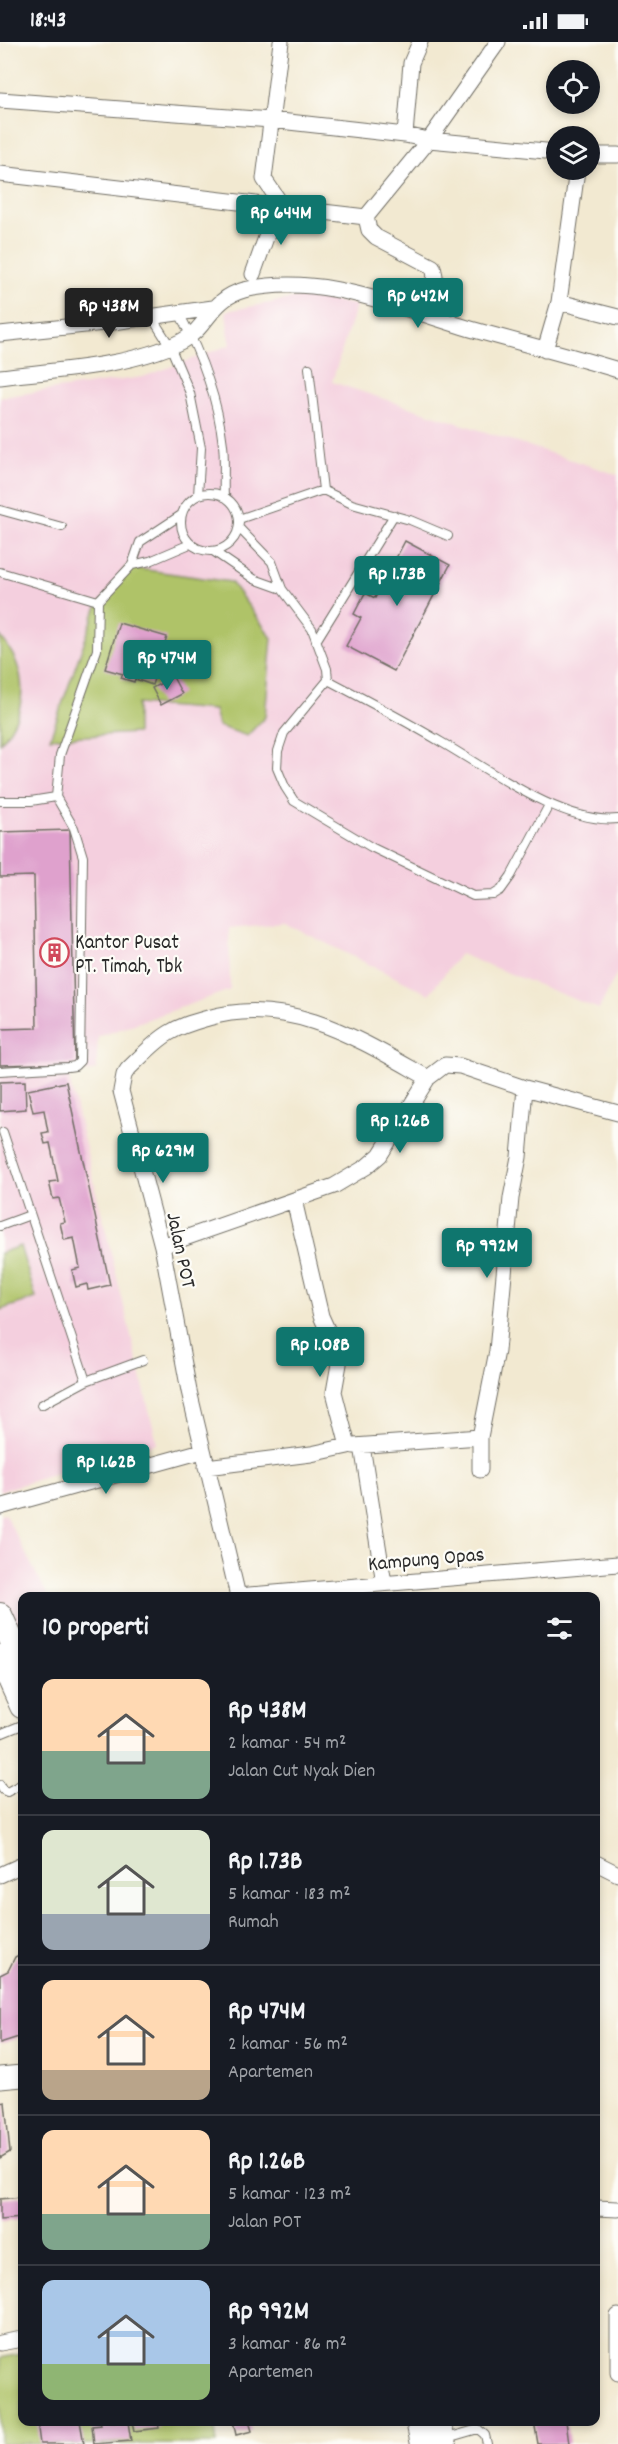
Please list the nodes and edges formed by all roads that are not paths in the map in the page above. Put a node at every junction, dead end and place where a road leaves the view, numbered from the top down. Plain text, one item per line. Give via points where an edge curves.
1 (281, 42) edge
2 (420, 42) edge
3 (498, 42) edge
4 (0, 100) edge
5 (270, 126) junction
6 (405, 135) junction
7 (426, 145) junction
8 (546, 151) edge
9 (600, 154) edge
10 (618, 155) edge
11 (0, 174) edge
12 (576, 180) edge
13 (278, 207) junction
14 (366, 217) junction
15 (253, 274) dead end
16 (559, 302) junction
17 (213, 308) junction
18 (179, 313) junction
19 (424, 313) junction
20 (151, 316) junction
21 (618, 317) edge
22 (0, 334) edge
23 (191, 336) junction
24 (170, 346) junction
25 (545, 350) junction
26 (309, 368) dead end
27 (618, 370) edge
28 (0, 377) edge
29 (324, 490) junction
30 (198, 495) junction
31 (224, 497) junction
32 (0, 510) edge
33 (181, 515) junction
34 (394, 515) junction
35 (239, 519) junction
36 (62, 527) dead end
37 (239, 528) junction
38 (448, 536) dead end
39 (190, 544) junction
40 (213, 551) junction
41 (132, 565) junction
42 (0, 572) edge
43 (282, 589) junction
44 (98, 601) junction
45 (316, 641) junction
46 (328, 680) junction
47 (56, 797) junction
48 (0, 801) edge
49 (549, 805) junction
50 (618, 819) edge
51 (0, 1071) edge
52 (428, 1078) junction
53 (525, 1088) junction
54 (618, 1113) edge
55 (3, 1132) dead end
56 (294, 1200) junction
57 (30, 1215) junction
58 (0, 1226) edge
59 (162, 1246) junction
60 (143, 1360) dead end
61 (86, 1381) junction
62 (41, 1405) dead end
63 (480, 1437) junction
64 (355, 1446) junction
65 (202, 1451) junction
66 (206, 1467) junction
67 (480, 1470) dead end
68 (0, 1507) edge
69 (618, 1564) edge
70 (384, 1583) junction
71 (237, 1592) edge
72 (283, 1592) edge
73 (0, 1615) edge
74 (18, 1654) edge
75 (0, 1657) edge
76 (18, 1697) edge
77 (18, 1727) edge
78 (0, 1734) edge
79 (0, 1785) edge
80 (18, 1786) edge
81 (600, 1865) edge
82 (18, 1867) edge
83 (618, 1874) edge
84 (0, 1875) edge
85 (18, 2076) edge
86 (0, 2078) edge
87 (600, 2208) edge
88 (618, 2209) edge
89 (618, 2316) edge
90 (18, 2340) edge
91 (0, 2343) edge
92 (618, 2373) edge
93 (432, 2435) edge
94 (488, 2444) edge

1 - 5 street
2 - 6 street via 411,63
3 - 7 street
4 - 5 street
5 - 6 street
5 - 13 street via 264,178 279,199
6 - 7 street
7 - 8 street
7 - 14 street
9 - 10 street
11 - 13 street
12 - 16 street
13 - 14 street
13 - 15 street
14 - 19 street via 369,230 376,237 433,267 435,276
16 - 21 street
16 - 25 street
17 - 18 street
17 - 19 street via 243,291 312,286 361,294
17 - 23 street
18 - 20 street
18 - 23 lane
19 - 25 street
20 - 22 street
20 - 24 lane
23 - 24 street
23 - 31 lane via 211,387 223,446
24 - 28 street via 136,357
24 - 30 lane via 190,393 199,437
25 - 27 street
26 - 29 lane
29 - 34 lane via 352,504
29 - 35 lane
30 - 31 lane
30 - 33 lane
31 - 35 lane via 232,502
32 - 36 lane
33 - 39 lane via 180,525
33 - 41 lane via 140,542
34 - 38 lane
34 - 45 lane
35 - 37 lane
37 - 40 lane via 230,544
37 - 43 lane via 272,562
39 - 40 lane
39 - 41 lane
40 - 43 lane via 254,579
41 - 44 lane
42 - 44 lane
43 - 45 lane via 312,629
44 - 47 lane via 97,650 60,755
45 - 46 lane
46 - 49 lane
46 - 49 lane via 284,734 277,768 294,801 371,847 473,896 493,895 511,876
47 - 48 lane
47 - 51 lane via 74,828 82,857 80,1061 68,1067
49 - 50 lane via 593,820
52 - 53 street via 450,1065
52 - 56 street via 380,1155 334,1186
52 - 59 street, Jalan POT via 350,1034 282,1013 263,1010 221,1014 167,1034 128,1069 121,1091
53 - 54 street
53 - 63 street via 497,1351
55 - 57 lane
56 - 59 street
56 - 64 street via 321,1316 336,1349 339,1364 334,1392
57 - 58 lane
57 - 61 lane
59 - 65 street, Jalan POT
60 - 61 lane
61 - 62 lane
63 - 64 street
63 - 67 street
64 - 66 street
64 - 70 street
65 - 66 street, Jalan POT
65 - 68 street
66 - 71 street, Jalan POT
69 - 70 street, Kampung Opas
70 - 72 street, Kampung Opas
73 - 74 highway
75 - 76 highway
77 - 78 lane
79 - 80 lane via 7,1792
81 - 83 street
82 - 84 street
85 - 86 main road
87 - 88 street
89 - 92 street
90 - 91 street
93 - 94 lane via 478,2429

